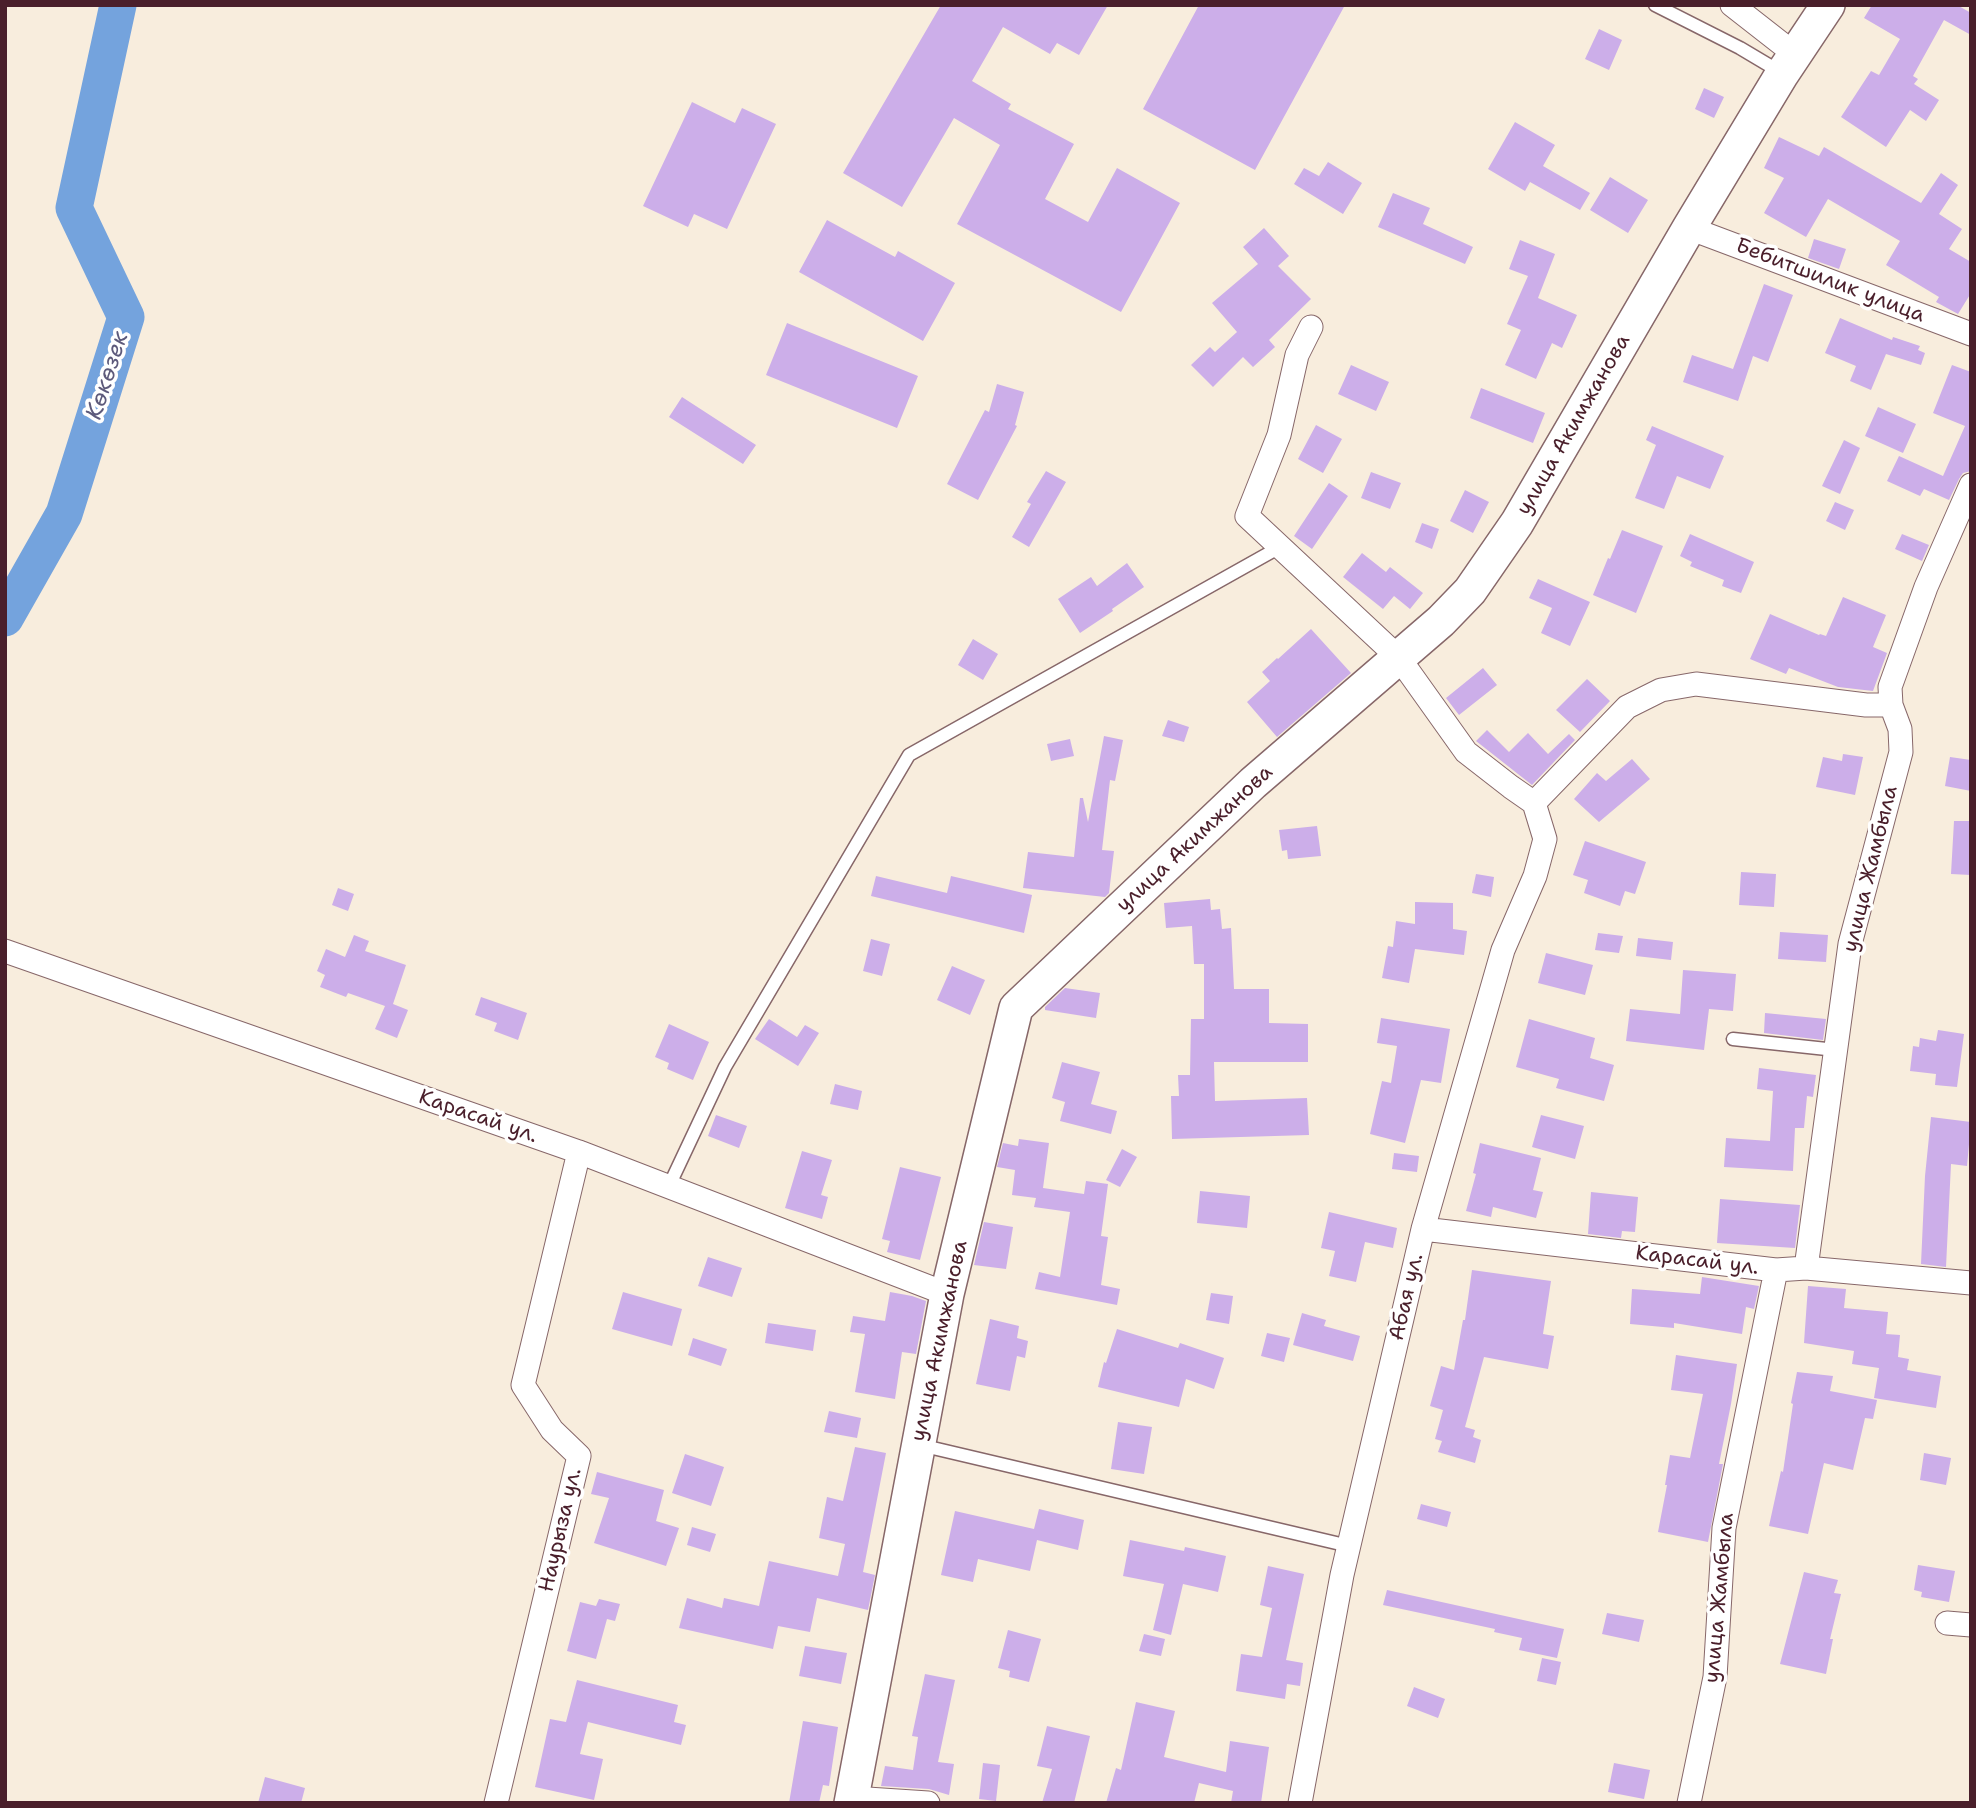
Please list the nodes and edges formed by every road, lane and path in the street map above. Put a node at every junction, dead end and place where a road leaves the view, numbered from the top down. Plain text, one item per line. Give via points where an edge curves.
1 (1655, 5) edge
2 (1732, 5) edge
3 (1828, 5) edge
4 (1789, 65) junction
5 (1689, 228) junction
6 (1311, 327) dead end
7 (1971, 334) edge
8 (1971, 485) edge
9 (1280, 547) junction
10 (1399, 658) junction
11 (1891, 705) junction
12 (1534, 803) junction
13 (5, 951) edge
14 (1733, 1039) dead end
15 (1836, 1050) junction
16 (579, 1152) junction
17 (669, 1186) junction
18 (1423, 1229) junction
19 (1806, 1268) junction
20 (1776, 1270) junction
21 (1971, 1283) edge
22 (947, 1294) junction
23 (918, 1444) junction
24 (1349, 1546) junction
25 (1947, 1623) dead end
26 (1971, 1625) edge
27 (851, 1800) edge
28 (496, 1803) edge
29 (928, 1803) edge
30 (1300, 1803) edge
31 (1689, 1803) edge

1 - 4 lane via 1741,48
2 - 4 street
3 - 4 street, улица Акимжанова
4 - 5 street, улица Акимжанова
5 - 7 street, Бебитшилик улица
5 - 10 street, улица Акимжанова via 1517,523 1470,591
6 - 9 street via 1297,355 1279,435 1247,516
8 - 11 street, улица Жамбыла via 1926,587 1890,687
9 - 10 street
9 - 17 lane via 909,755 725,1067
10 - 12 street via 1466,752
10 - 22 street, улица Акимжанова via 1253,783 1016,1008
11 - 12 street via 1696,684 1661,690 1627,707
11 - 15 street, улица Жамбыла via 1900,729 1901,752 1850,944
12 - 18 street, Абая ул. via 1545,839 1542,851 1503,950
13 - 16 street, Карасай ул.
14 - 15 lane
15 - 19 street, улица Жамбыла
16 - 17 street, Карасай ул.
16 - 28 street, Наурыза ул. via 523,1385 552,1430 579,1456
17 - 22 street, Карасай ул.
18 - 20 street, Карасай ул.
18 - 24 street, Абая ул.
19 - 20 street, Карасай ул.
19 - 21 street, Карасай ул.
20 - 31 street, улица Жамбыла via 1724,1528 1715,1677
22 - 23 street, улица Акимжанова
23 - 24 lane
23 - 27 street, улица Акимжанова
24 - 30 street, Абая ул.
25 - 26 street
27 - 29 street

